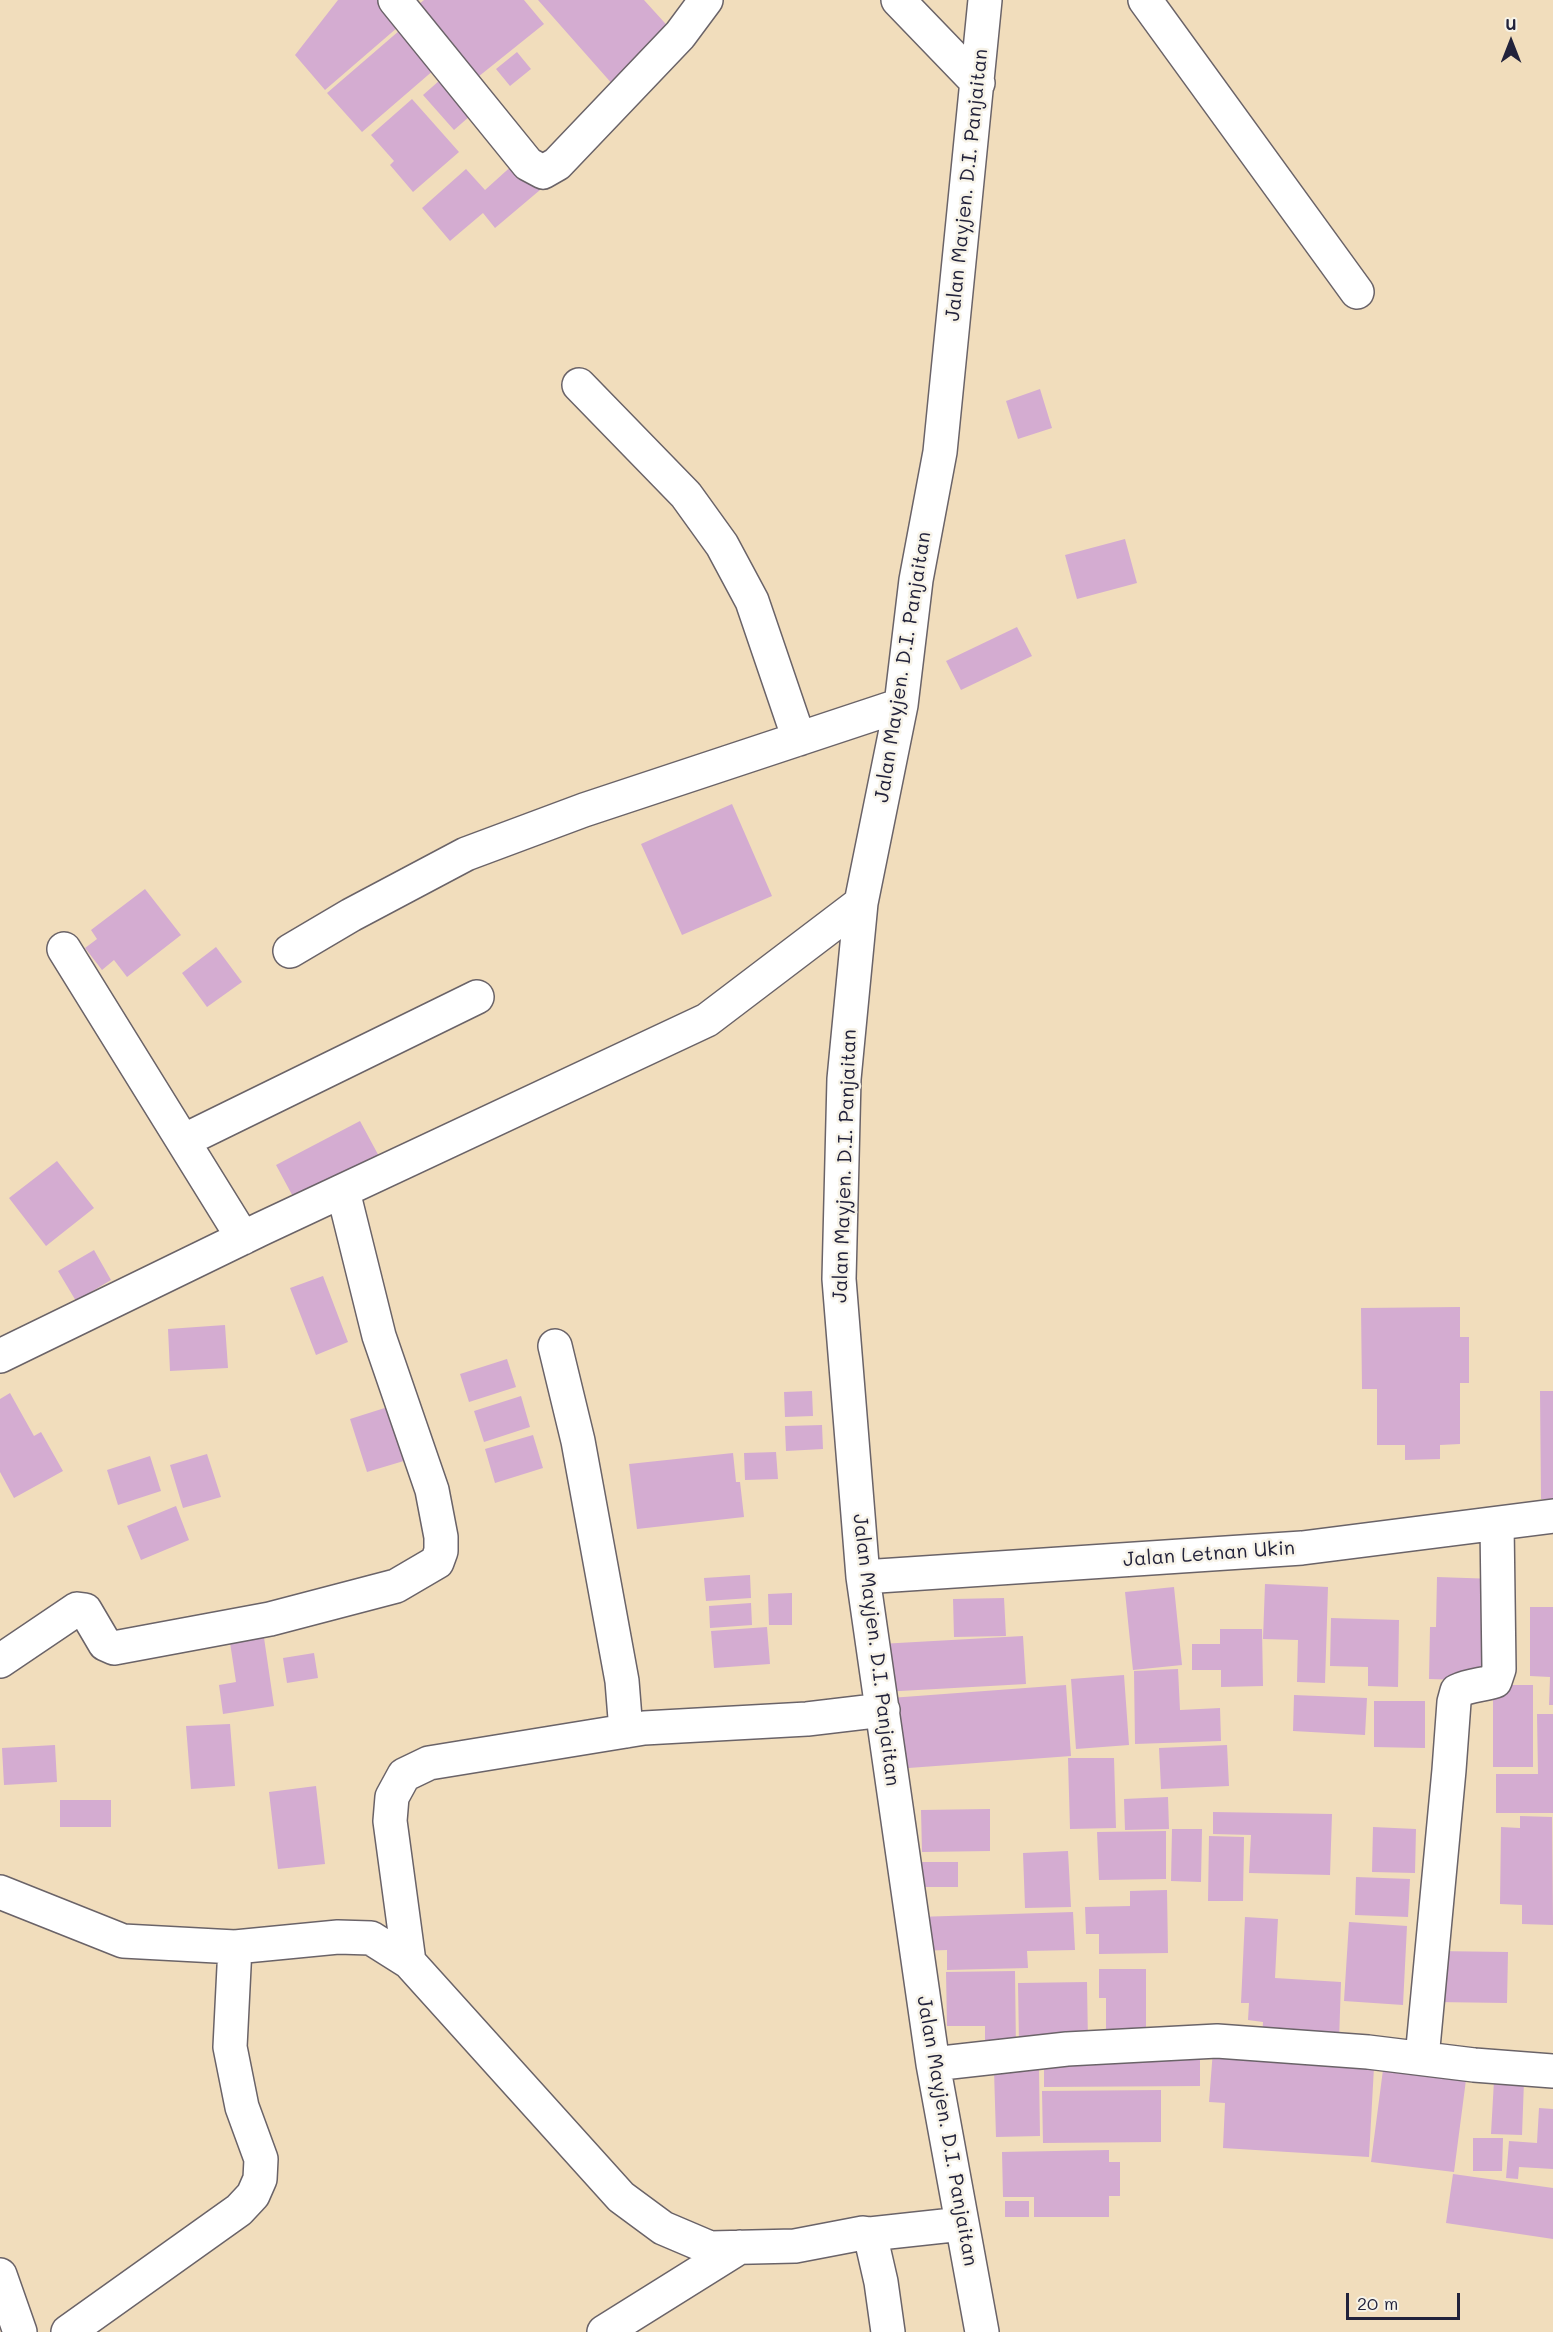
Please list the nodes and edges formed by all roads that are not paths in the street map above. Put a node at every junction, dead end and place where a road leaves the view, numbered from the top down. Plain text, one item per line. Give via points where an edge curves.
1 (395, 0) edge
2 (706, 0) edge
3 (898, 0) edge
4 (985, 0) edge
5 (1145, 0) edge
6 (978, 83) junction
7 (1357, 292) dead end
8 (579, 385) dead end
9 (901, 705) junction
10 (799, 739) junction
11 (861, 903) junction
12 (64, 949) dead end
13 (290, 951) dead end
14 (477, 998) dead end
15 (183, 1141) junction
16 (343, 1191) junction
17 (243, 1238) junction
18 (4, 1346) edge
19 (555, 1346) dead end
20 (1553, 1516) edge
21 (1497, 1524) junction
22 (863, 1577) junction
23 (0, 1661) edge
24 (870, 1711) junction
25 (626, 1731) junction
26 (2, 1896) edge
27 (235, 1947) junction
28 (409, 1962) junction
29 (1422, 2058) junction
30 (933, 2064) junction
31 (1553, 2071) edge
32 (962, 2224) junction
33 (870, 2234) junction
34 (740, 2247) junction
35 (0, 2275) edge
36 (20, 2332) edge
37 (68, 2332) edge
38 (604, 2332) edge
39 (888, 2332) edge
40 (982, 2332) edge

1 - 2 street via 528,164 543,172 557,164 680,35
3 - 6 street
4 - 6 street, Jalan Mayjen. D.I. Panjaitan
5 - 7 street
6 - 9 street, Jalan Mayjen. D.I. Panjaitan via 940,452 916,580
8 - 10 street via 686,495 722,545 752,601
9 - 10 street
9 - 11 street, Jalan Mayjen. D.I. Panjaitan
10 - 13 street via 584,810 466,854
11 - 16 street via 707,1020
11 - 22 street, Jalan Mayjen. D.I. Panjaitan via 844,1079 838,1279
12 - 15 street
14 - 15 street
15 - 17 street
16 - 17 street
16 - 23 street via 379,1336 432,1490 441,1537 436,1562 396,1586 270,1619 114,1648 105,1644 84,1610 77,1609
17 - 18 street
19 - 25 street via 578,1441 622,1681
20 - 21 street, Jalan Letnan Ukin
21 - 22 street, Jalan Letnan Ukin via 1302,1548
21 - 29 street via 1499,1669 1495,1681 1457,1691 1454,1702
22 - 24 street, Jalan Mayjen. D.I. Panjaitan
24 - 25 street
24 - 30 street, Jalan Mayjen. D.I. Panjaitan
25 - 28 street via 429,1763 404,1775 392,1797 390,1821
26 - 27 street via 123,1941
27 - 28 street via 338,1937 371,1938
27 - 37 street via 230,2047 242,2107 261,2159 260,2179 253,2195 239,2210
28 - 34 street via 621,2197 663,2228 710,2248
29 - 30 street via 1217,2041 1067,2049
29 - 31 street
30 - 32 street, Jalan Mayjen. D.I. Panjaitan
32 - 33 street
32 - 40 street, Jalan Mayjen. D.I. Panjaitan
33 - 34 street via 795,2246
33 - 39 street
34 - 38 street
35 - 36 street

